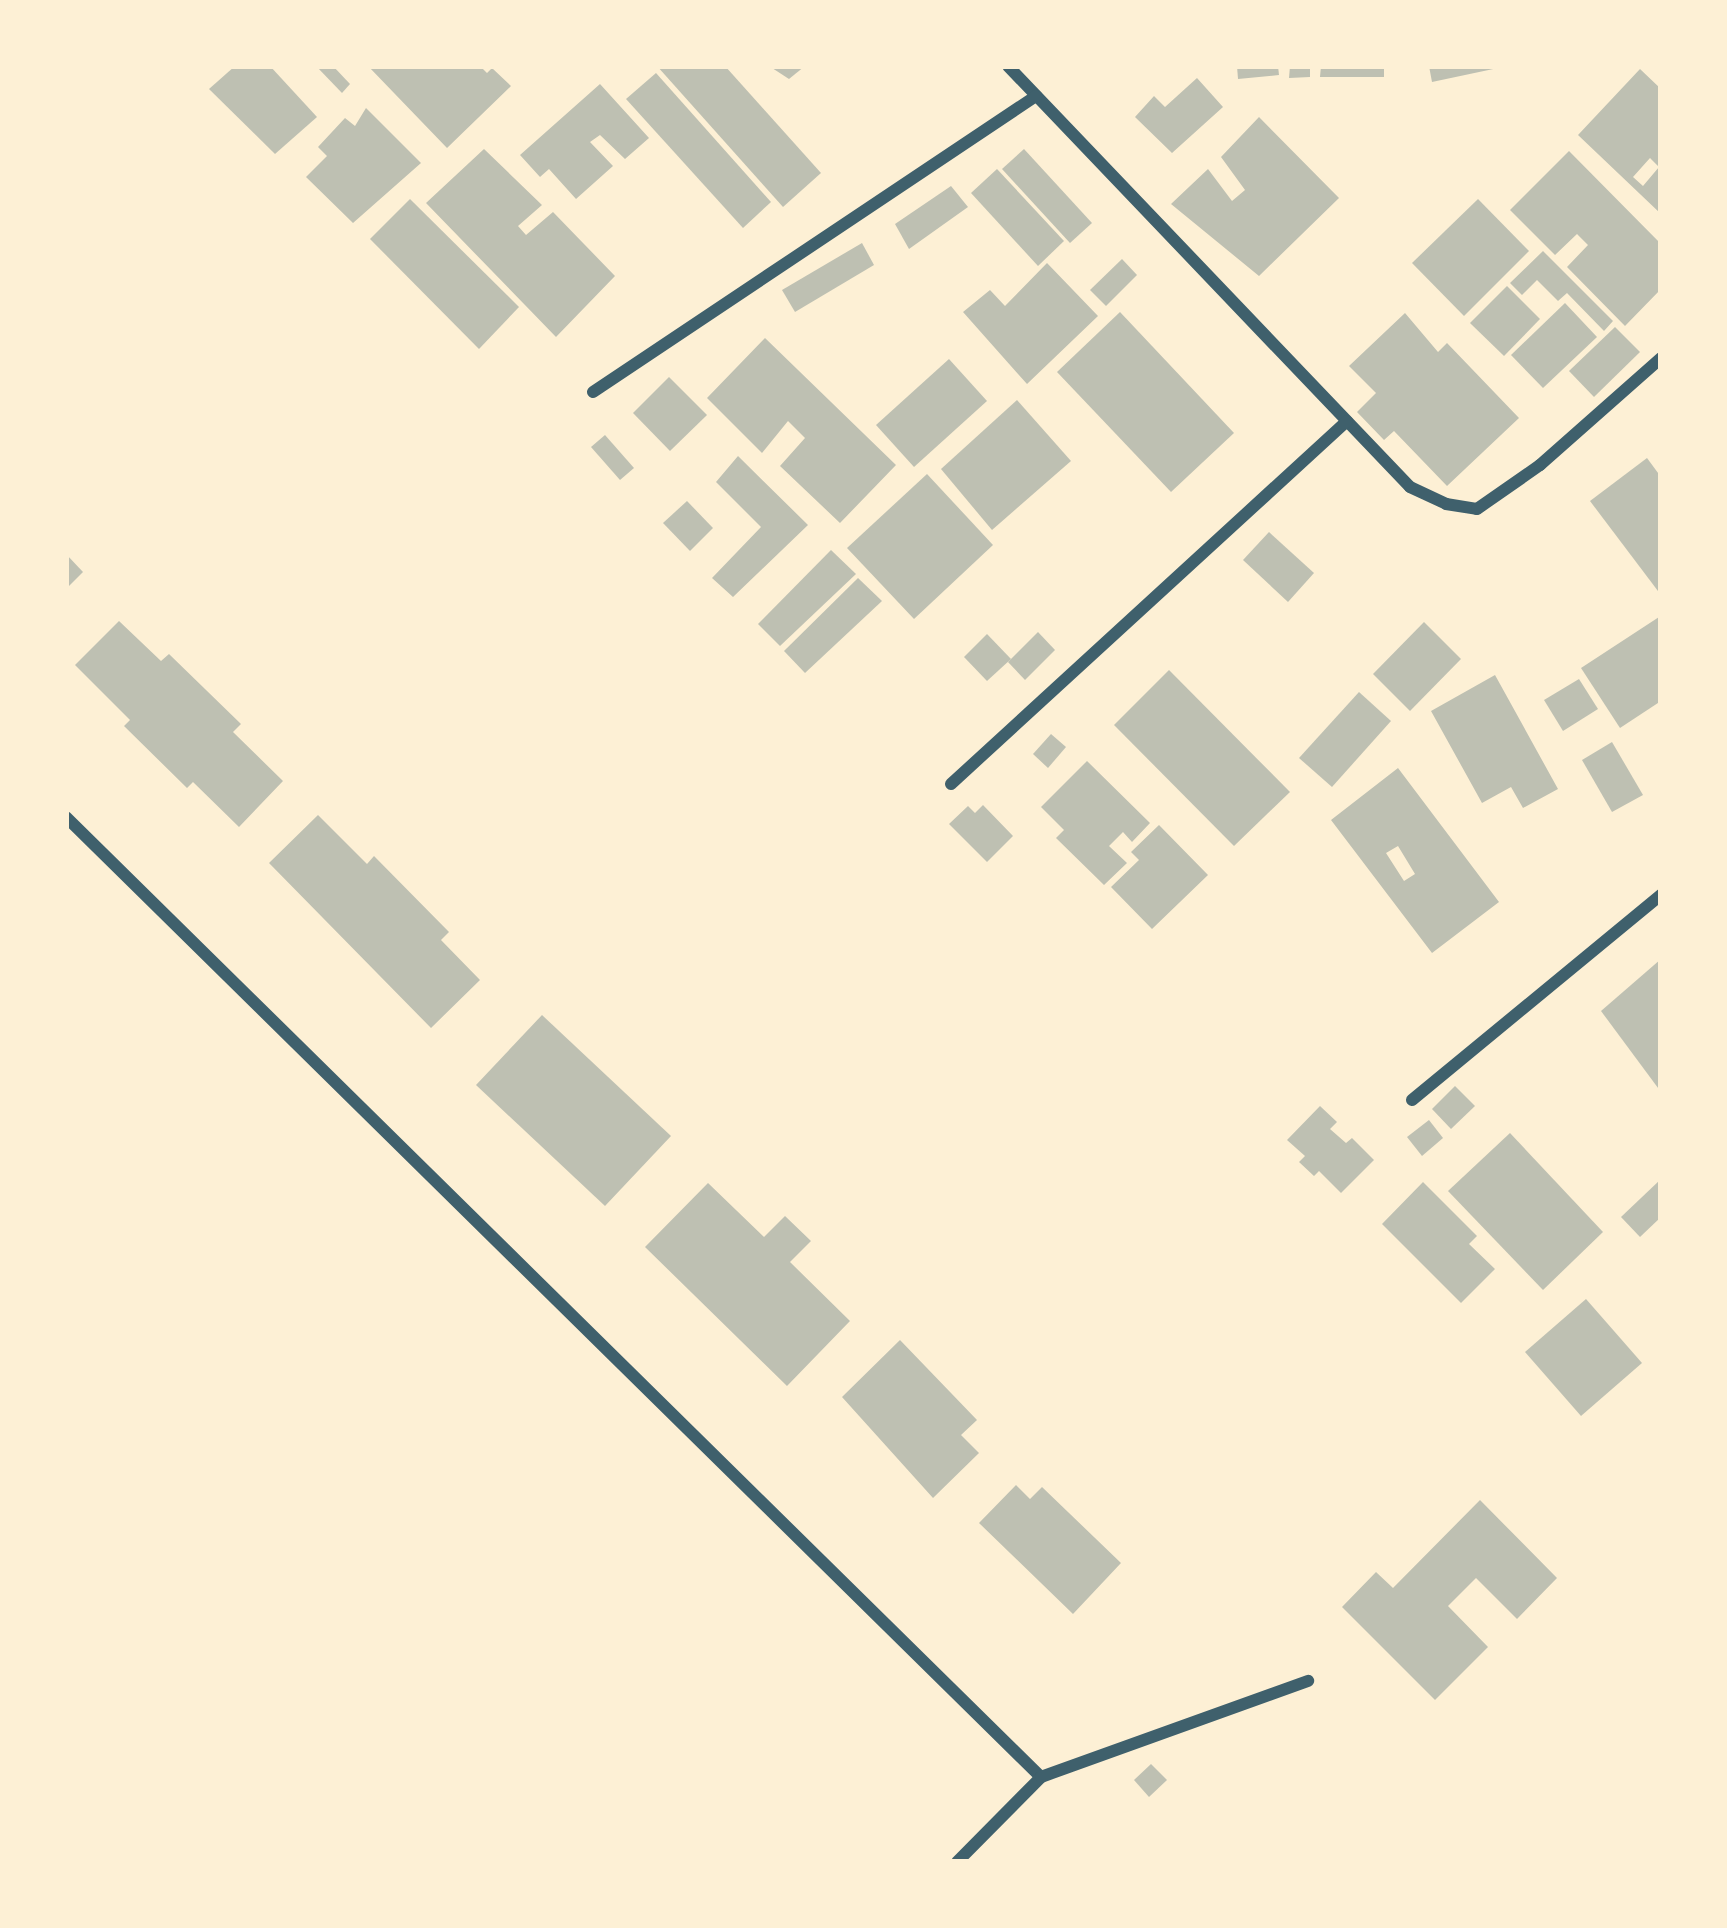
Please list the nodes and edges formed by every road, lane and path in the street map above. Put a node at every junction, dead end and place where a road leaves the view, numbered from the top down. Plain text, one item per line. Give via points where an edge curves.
1 (1008, 66) edge
2 (1036, 95) junction
3 (1661, 358) edge
4 (592, 392) dead end
5 (1347, 421) junction
6 (951, 784) dead end
7 (66, 817) edge
8 (1661, 895) edge
9 (1412, 1100) dead end
10 (1308, 1681) dead end
11 (1041, 1777) junction
12 (957, 1862) edge

1 - 2 street
2 - 4 street
2 - 5 street
3 - 5 street via 1540,465 1477,508 1410,487
5 - 6 street
7 - 11 street
8 - 9 street
10 - 11 street
11 - 12 street

